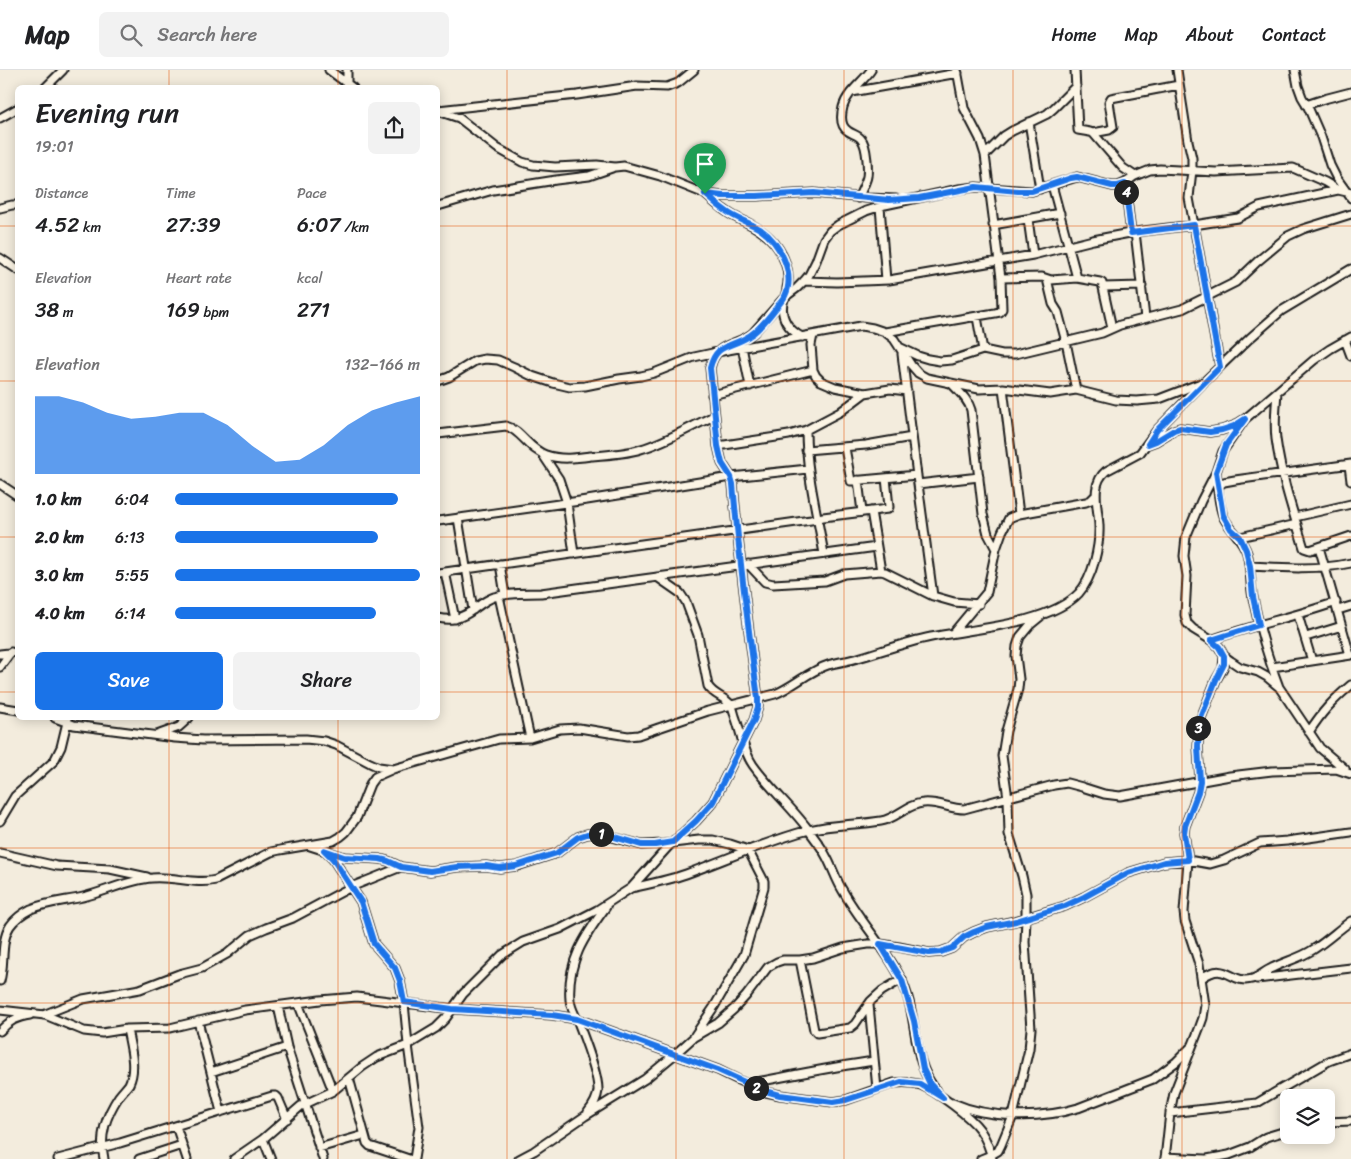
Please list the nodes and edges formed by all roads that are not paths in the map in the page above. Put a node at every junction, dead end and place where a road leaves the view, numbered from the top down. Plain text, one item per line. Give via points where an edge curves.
1 (63, 70) edge
2 (329, 70) edge
3 (347, 70) edge
4 (694, 70) edge
5 (871, 70) edge
6 (1177, 70) edge
7 (1295, 70) edge
8 (1077, 71) edge
9 (958, 72) edge
10 (48, 85) edge
11 (348, 85) edge
12 (349, 85) edge
13 (1179, 85) junction
14 (1076, 86) junction
15 (852, 92) junction
16 (1351, 92) edge
17 (1306, 105) junction
18 (15, 110) edge
19 (440, 111) edge
20 (440, 112) edge
21 (0, 118) edge
22 (1029, 122) junction
23 (1093, 133) junction
24 (984, 155) junction
25 (615, 167) junction
26 (1192, 170) junction
27 (1135, 176) junction
28 (1125, 184) junction
29 (1052, 185) junction
30 (988, 187) junction
31 (1040, 189) junction
32 (1338, 190) junction
33 (705, 194) junction
34 (1350, 194) edge
35 (858, 198) junction
36 (919, 198) junction
37 (15, 205) edge
38 (440, 205) edge
39 (880, 207) junction
40 (0, 208) edge
41 (1060, 213) junction
42 (1351, 214) edge
43 (1028, 219) junction
44 (993, 225) junction
45 (1194, 225) junction
46 (1133, 232) junction
47 (1069, 246) junction
48 (1033, 255) junction
49 (0, 258) edge
50 (998, 261) junction
51 (15, 268) edge
52 (1351, 269) edge
53 (1001, 278) junction
54 (1077, 278) junction
55 (1047, 279) junction
56 (886, 280) junction
57 (804, 281) junction
58 (1142, 286) junction
59 (1103, 287) junction
60 (785, 297) junction
61 (1207, 297) junction
62 (977, 316) junction
63 (1145, 318) junction
64 (1112, 328) junction
65 (885, 332) junction
66 (813, 335) junction
67 (802, 337) junction
68 (1348, 338) edge
69 (1066, 342) junction
70 (742, 347) junction
71 (901, 349) junction
72 (983, 350) junction
73 (718, 352) junction
74 (1351, 356) edge
75 (1220, 367) junction
76 (813, 370) junction
77 (440, 380) edge
78 (1204, 382) junction
79 (951, 383) junction
80 (750, 386) junction
81 (1002, 388) junction
82 (1076, 390) junction
83 (906, 391) junction
84 (1277, 392) junction
85 (865, 393) junction
86 (712, 394) junction
87 (714, 416) junction
88 (1245, 419) junction
89 (806, 430) junction
90 (440, 434) edge
91 (912, 436) junction
92 (1148, 444) junction
93 (718, 446) junction
94 (845, 448) junction
95 (806, 450) junction
96 (543, 454) junction
97 (1350, 464) edge
98 (808, 469) junction
99 (1216, 472) junction
100 (1283, 474) junction
101 (916, 475) junction
102 (731, 477) junction
103 (979, 477) junction
104 (886, 478) junction
105 (858, 480) junction
106 (1351, 480) edge
107 (0, 484) edge
108 (918, 484) junction
109 (1218, 486) junction
110 (15, 494) edge
111 (1096, 495) junction
112 (568, 503) junction
113 (1351, 504) edge
114 (872, 511) junction
115 (862, 512) junction
116 (1019, 514) junction
117 (458, 518) junction
118 (818, 518) junction
119 (440, 521) edge
120 (1296, 521) junction
121 (737, 530) junction
122 (1351, 536) edge
123 (1240, 537) junction
124 (877, 547) junction
125 (1319, 547) junction
126 (996, 549) junction
127 (574, 554) junction
128 (824, 554) junction
129 (1351, 563) edge
130 (500, 564) junction
131 (744, 565) junction
132 (1250, 566) junction
133 (1325, 567) junction
134 (466, 569) junction
135 (881, 571) junction
136 (441, 573) edge
137 (657, 577) junction
138 (502, 596) junction
139 (933, 596) junction
140 (979, 604) junction
141 (1336, 606) junction
142 (1351, 606) edge
143 (473, 610) junction
144 (1044, 614) junction
145 (1298, 615) junction
146 (440, 618) edge
147 (455, 619) junction
148 (1259, 625) junction
149 (1342, 626) junction
150 (953, 633) junction
151 (1306, 637) junction
152 (1211, 640) junction
153 (14, 652) edge
154 (0, 654) edge
155 (1351, 655) edge
156 (1224, 656) junction
157 (1312, 661) junction
158 (0, 667) edge
159 (1272, 667) junction
160 (1351, 686) edge
161 (1279, 687) junction
162 (758, 698) junction
163 (731, 705) junction
164 (0, 707) edge
165 (15, 710) edge
166 (68, 720) edge
167 (187, 720) edge
168 (1309, 732) junction
169 (155, 736) junction
170 (530, 738) junction
171 (743, 741) junction
172 (393, 769) junction
173 (1200, 781) junction
174 (1008, 798) junction
175 (0, 821) edge
176 (810, 830) junction
177 (1351, 832) edge
178 (673, 842) junction
179 (307, 845) junction
180 (324, 850) junction
181 (748, 850) junction
182 (0, 853) edge
183 (1188, 860) junction
184 (401, 867) junction
185 (150, 878) junction
186 (351, 887) junction
187 (631, 888) junction
188 (609, 903) junction
189 (1026, 918) junction
190 (1351, 921) edge
191 (880, 944) junction
192 (800, 960) junction
193 (1351, 968) edge
194 (1202, 978) junction
195 (1255, 979) junction
196 (902, 980) junction
197 (0, 982) edge
198 (404, 1002) junction
199 (298, 1003) junction
200 (868, 1005) junction
201 (278, 1006) junction
202 (452, 1009) junction
203 (0, 1010) edge
204 (44, 1015) junction
205 (577, 1019) junction
206 (198, 1021) junction
207 (128, 1029) junction
208 (0, 1031) edge
209 (694, 1036) junction
210 (408, 1045) junction
211 (1192, 1046) junction
212 (287, 1047) junction
213 (1351, 1053) edge
214 (674, 1055) junction
215 (874, 1061) junction
216 (211, 1072) junction
217 (348, 1078) junction
218 (746, 1084) junction
219 (876, 1090) junction
220 (332, 1091) junction
221 (943, 1098) junction
222 (306, 1104) junction
223 (221, 1112) junction
224 (1170, 1113) junction
225 (585, 1116) junction
226 (1013, 1116) junction
227 (287, 1119) junction
228 (1351, 1121) edge
229 (1335, 1122) edge
230 (176, 1126) junction
231 (1280, 1133) edge
232 (364, 1134) junction
233 (263, 1139) junction
234 (182, 1146) junction
235 (102, 1148) junction
236 (320, 1148) junction
237 (992, 1157) edge
238 (1165, 1158) edge
239 (58, 1159) edge
240 (104, 1159) edge
241 (139, 1159) edge
242 (187, 1159) edge
243 (234, 1159) edge
244 (271, 1159) edge
245 (323, 1159) edge
246 (409, 1159) edge
247 (414, 1159) edge
248 (519, 1159) edge
249 (981, 1159) edge
250 (1206, 1159) edge

1 - 10 street
2 - 11 street
3 - 12 street
4 - 19 street via 667,87 637,86
5 - 15 street
6 - 13 street
7 - 17 street
8 - 14 street
9 - 15 street
9 - 24 street via 964,108 980,139
13 - 23 street via 1111,98 1113,127
13 - 26 street
14 - 22 street via 1054,108
14 - 23 street via 1077,128
15 - 35 street via 845,100 842,120 844,128 861,138 864,145 868,171
16 - 17 street
17 - 34 street via 1336,177
18 - 21 street
20 - 25 street via 459,118 497,148 522,162 555,167
22 - 24 street via 1008,133
22 - 31 street
23 - 27 street via 1123,168
24 - 30 street
25 - 33 street via 624,166 652,174
25 - 38 street via 589,176 486,192
26 - 27 street via 1155,170
26 - 32 street via 1293,168
26 - 45 street via 1189,198
27 - 28 street
28 - 29 street via 1112,186 1077,177
28 - 46 street
29 - 31 street
29 - 41 street
30 - 31 street via 1026,191
30 - 36 street via 959,189
30 - 44 street
32 - 34 street
32 - 45 street via 1258,207 1238,218
33 - 35 street via 814,193
33 - 60 street via 772,239 786,263 788,281
35 - 36 street
36 - 39 street
37 - 40 street
39 - 56 street
39 - 57 street via 848,219 830,231
41 - 43 street
41 - 47 street
42 - 61 street via 1288,236 1236,282
43 - 44 street
43 - 48 street
44 - 50 street
45 - 46 street
45 - 61 street
46 - 47 street
46 - 58 street
47 - 48 street
47 - 54 street
48 - 50 street
49 - 51 street
50 - 53 street
50 - 56 street
52 - 75 street via 1281,311
53 - 55 street
53 - 62 street via 1002,309
54 - 55 street
54 - 59 street via 1100,282
55 - 69 street
56 - 57 street
57 - 60 street
58 - 59 street
58 - 63 street
59 - 64 street
60 - 67 street via 783,314 786,323
60 - 73 street via 754,333
61 - 63 street via 1182,309
61 - 75 street
62 - 65 street
62 - 72 street
63 - 64 street
64 - 69 street
65 - 66 street via 861,326
65 - 71 street
66 - 67 street
66 - 76 street
67 - 70 street
68 - 74 street
68 - 84 street via 1314,360
69 - 72 street via 1015,354
69 - 82 street
70 - 73 street
70 - 80 street
71 - 72 street via 928,360 940,361
71 - 79 street via 918,373
71 - 83 street
73 - 77 street via 641,376 585,386 553,383 498,360 485,359
73 - 86 street via 710,368
75 - 78 street
76 - 80 street
76 - 85 street via 821,381
78 - 82 street via 1159,398 1137,401 1116,400
78 - 92 street via 1157,430
79 - 81 street via 979,389
79 - 103 street via 971,410
80 - 86 street
81 - 82 street via 1050,394
81 - 116 street
83 - 85 street via 890,389
83 - 91 street
84 - 88 street
84 - 100 street via 1276,438
85 - 89 street via 840,412
86 - 87 street
87 - 93 street
87 - 96 street via 640,450 560,458
88 - 92 street via 1228,428 1210,432 1180,428
88 - 99 street via 1226,445
89 - 93 street
89 - 95 street
90 - 96 street via 506,426
91 - 94 street
91 - 101 street
92 - 111 street via 1140,453 1101,475
93 - 102 street via 722,463
94 - 95 street
94 - 105 street via 850,480
95 - 98 street
96 - 112 street via 559,479
97 - 100 street
97 - 106 street
98 - 102 street
98 - 118 street
99 - 109 street
99 - 152 street via 1186,537 1184,556 1187,623
100 - 109 street via 1224,482
100 - 120 street
101 - 104 street
101 - 108 street
102 - 112 street
102 - 121 street
103 - 108 street
103 - 126 street via 985,525
104 - 105 street
104 - 114 street via 889,508
105 - 115 street
107 - 110 street
108 - 139 street
109 - 123 street via 1223,515
111 - 116 street via 1086,502
111 - 144 street via 1097,550 1088,579 1071,599
112 - 117 street
112 - 127 street
113 - 120 street
114 - 115 street
114 - 124 street
115 - 118 street
116 - 126 street via 1005,524
117 - 119 street
117 - 134 street
118 - 121 street
118 - 128 street
120 - 123 street
120 - 125 street via 1304,548
121 - 127 street
121 - 131 street
122 - 125 street
123 - 132 street
124 - 128 street
124 - 135 street
125 - 133 street
126 - 140 street via 989,587
127 - 130 street
128 - 131 street
129 - 133 street
130 - 134 street
130 - 138 street
131 - 135 street via 765,582 773,584 825,581 844,574
131 - 137 street
131 - 162 street via 748,628
132 - 133 street
132 - 148 street
133 - 141 street
134 - 136 street
134 - 143 street
135 - 139 street
136 - 147 street
137 - 138 street
137 - 163 street via 680,592 686,602 698,635 708,686
138 - 143 street via 487,600
138 - 170 street
139 - 140 street
140 - 150 street
141 - 142 street
141 - 145 street
141 - 149 street
143 - 147 street
144 - 150 street
144 - 174 street via 1030,625 1017,646 1018,690 1002,756
145 - 148 street
145 - 151 street
146 - 147 street
148 - 152 street
148 - 159 street
149 - 151 street
149 - 155 street
150 - 162 street via 826,665 786,690
151 - 157 street
152 - 156 street
153 - 154 street
153 - 158 street
155 - 157 street
156 - 161 street via 1240,667 1268,677
156 - 173 street via 1223,668 1199,723
157 - 159 street
159 - 161 street
160 - 168 street via 1324,710
161 - 168 street
162 - 163 street
162 - 171 street via 754,720
163 - 170 street via 628,736 569,728
163 - 171 street
164 - 165 street
166 - 169 street via 74,725
166 - 175 street via 54,761 16,796
167 - 169 street via 179,727
168 - 173 street via 1320,748 1351,774 1336,769 1272,771
169 - 172 street via 202,740 324,741 379,767
170 - 172 street via 499,739
171 - 176 street via 754,766
171 - 178 street via 713,802
172 - 179 street via 375,777 357,817 346,832 333,841
173 - 174 street via 1120,796 1067,783
173 - 183 street via 1185,826
174 - 176 street via 964,810 920,803 882,821
174 - 189 street via 1009,834 1026,894
176 - 181 street
176 - 191 street via 842,890
177 - 183 street via 1260,842 1210,864
178 - 181 street via 713,840
178 - 184 street via 642,845 597,833 578,837 557,853 516,866 430,871
178 - 187 street
179 - 180 street
179 - 185 street via 272,852 209,882
180 - 184 street via 344,857 380,859
180 - 186 street
181 - 187 street via 684,875
181 - 209 street via 764,887 747,949
182 - 185 street via 57,866 110,868
183 - 189 street via 1164,862 1128,873 1065,906
183 - 194 street via 1185,921
184 - 186 street
185 - 197 street via 38,906 23,914 6,933
186 - 198 street via 361,902 374,944 395,968
186 - 204 street via 293,918 250,936 202,968 140,989 83,999
187 - 188 street
188 - 202 street via 560,929 523,942 502,955
188 - 205 street via 575,956 570,1002
189 - 191 street via 974,932 941,952 929,953
189 - 226 street via 1025,952 1031,1029
190 - 195 street via 1315,949 1269,969
191 - 192 street via 843,948
191 - 196 street
192 - 200 street via 815,1032 850,1028
192 - 209 street via 783,960 768,967 734,1010
193 - 195 street
194 - 195 street via 1218,971 1240,980
194 - 211 street via 1205,1005
196 - 200 street via 882,991
196 - 221 street via 923,1069 930,1084
198 - 199 street via 357,997
198 - 202 street
198 - 210 street
199 - 201 street
199 - 220 street
200 - 215 street
201 - 206 street
201 - 212 street
202 - 205 street
202 - 210 street via 436,1028
203 - 204 street
204 - 207 street via 93,1033
204 - 208 street via 13,1019
205 - 214 street
205 - 225 street via 598,1091
206 - 207 street via 170,1028
206 - 216 street
207 - 235 street via 132,1072 129,1083 107,1118
209 - 214 street
210 - 217 street via 377,1056
210 - 247 street via 418,1127
211 - 224 street
211 - 226 street via 1152,1079 1130,1088 1066,1112
212 - 216 street
212 - 222 street
213 - 224 street via 1329,1061 1257,1103
214 - 218 street via 718,1070
214 - 225 street via 644,1079
215 - 218 street
215 - 219 street
216 - 223 street
217 - 220 street
217 - 232 street
218 - 219 street via 780,1095 833,1102
219 - 221 street via 909,1082 920,1084
220 - 222 street
221 - 226 street via 959,1106
221 - 237 street via 979,1128
222 - 227 street
222 - 236 street
223 - 227 street via 272,1096 278,1098
223 - 230 street
224 - 238 street
225 - 248 street
226 - 237 street via 998,1151
227 - 233 street
228 - 229 street
230 - 234 street
230 - 235 street
231 - 250 street via 1250,1147
232 - 236 street
232 - 246 street via 370,1146
233 - 243 street
233 - 244 street
234 - 241 street
234 - 242 street
235 - 239 street
235 - 240 street
236 - 245 street
237 - 249 street
238 - 250 street

